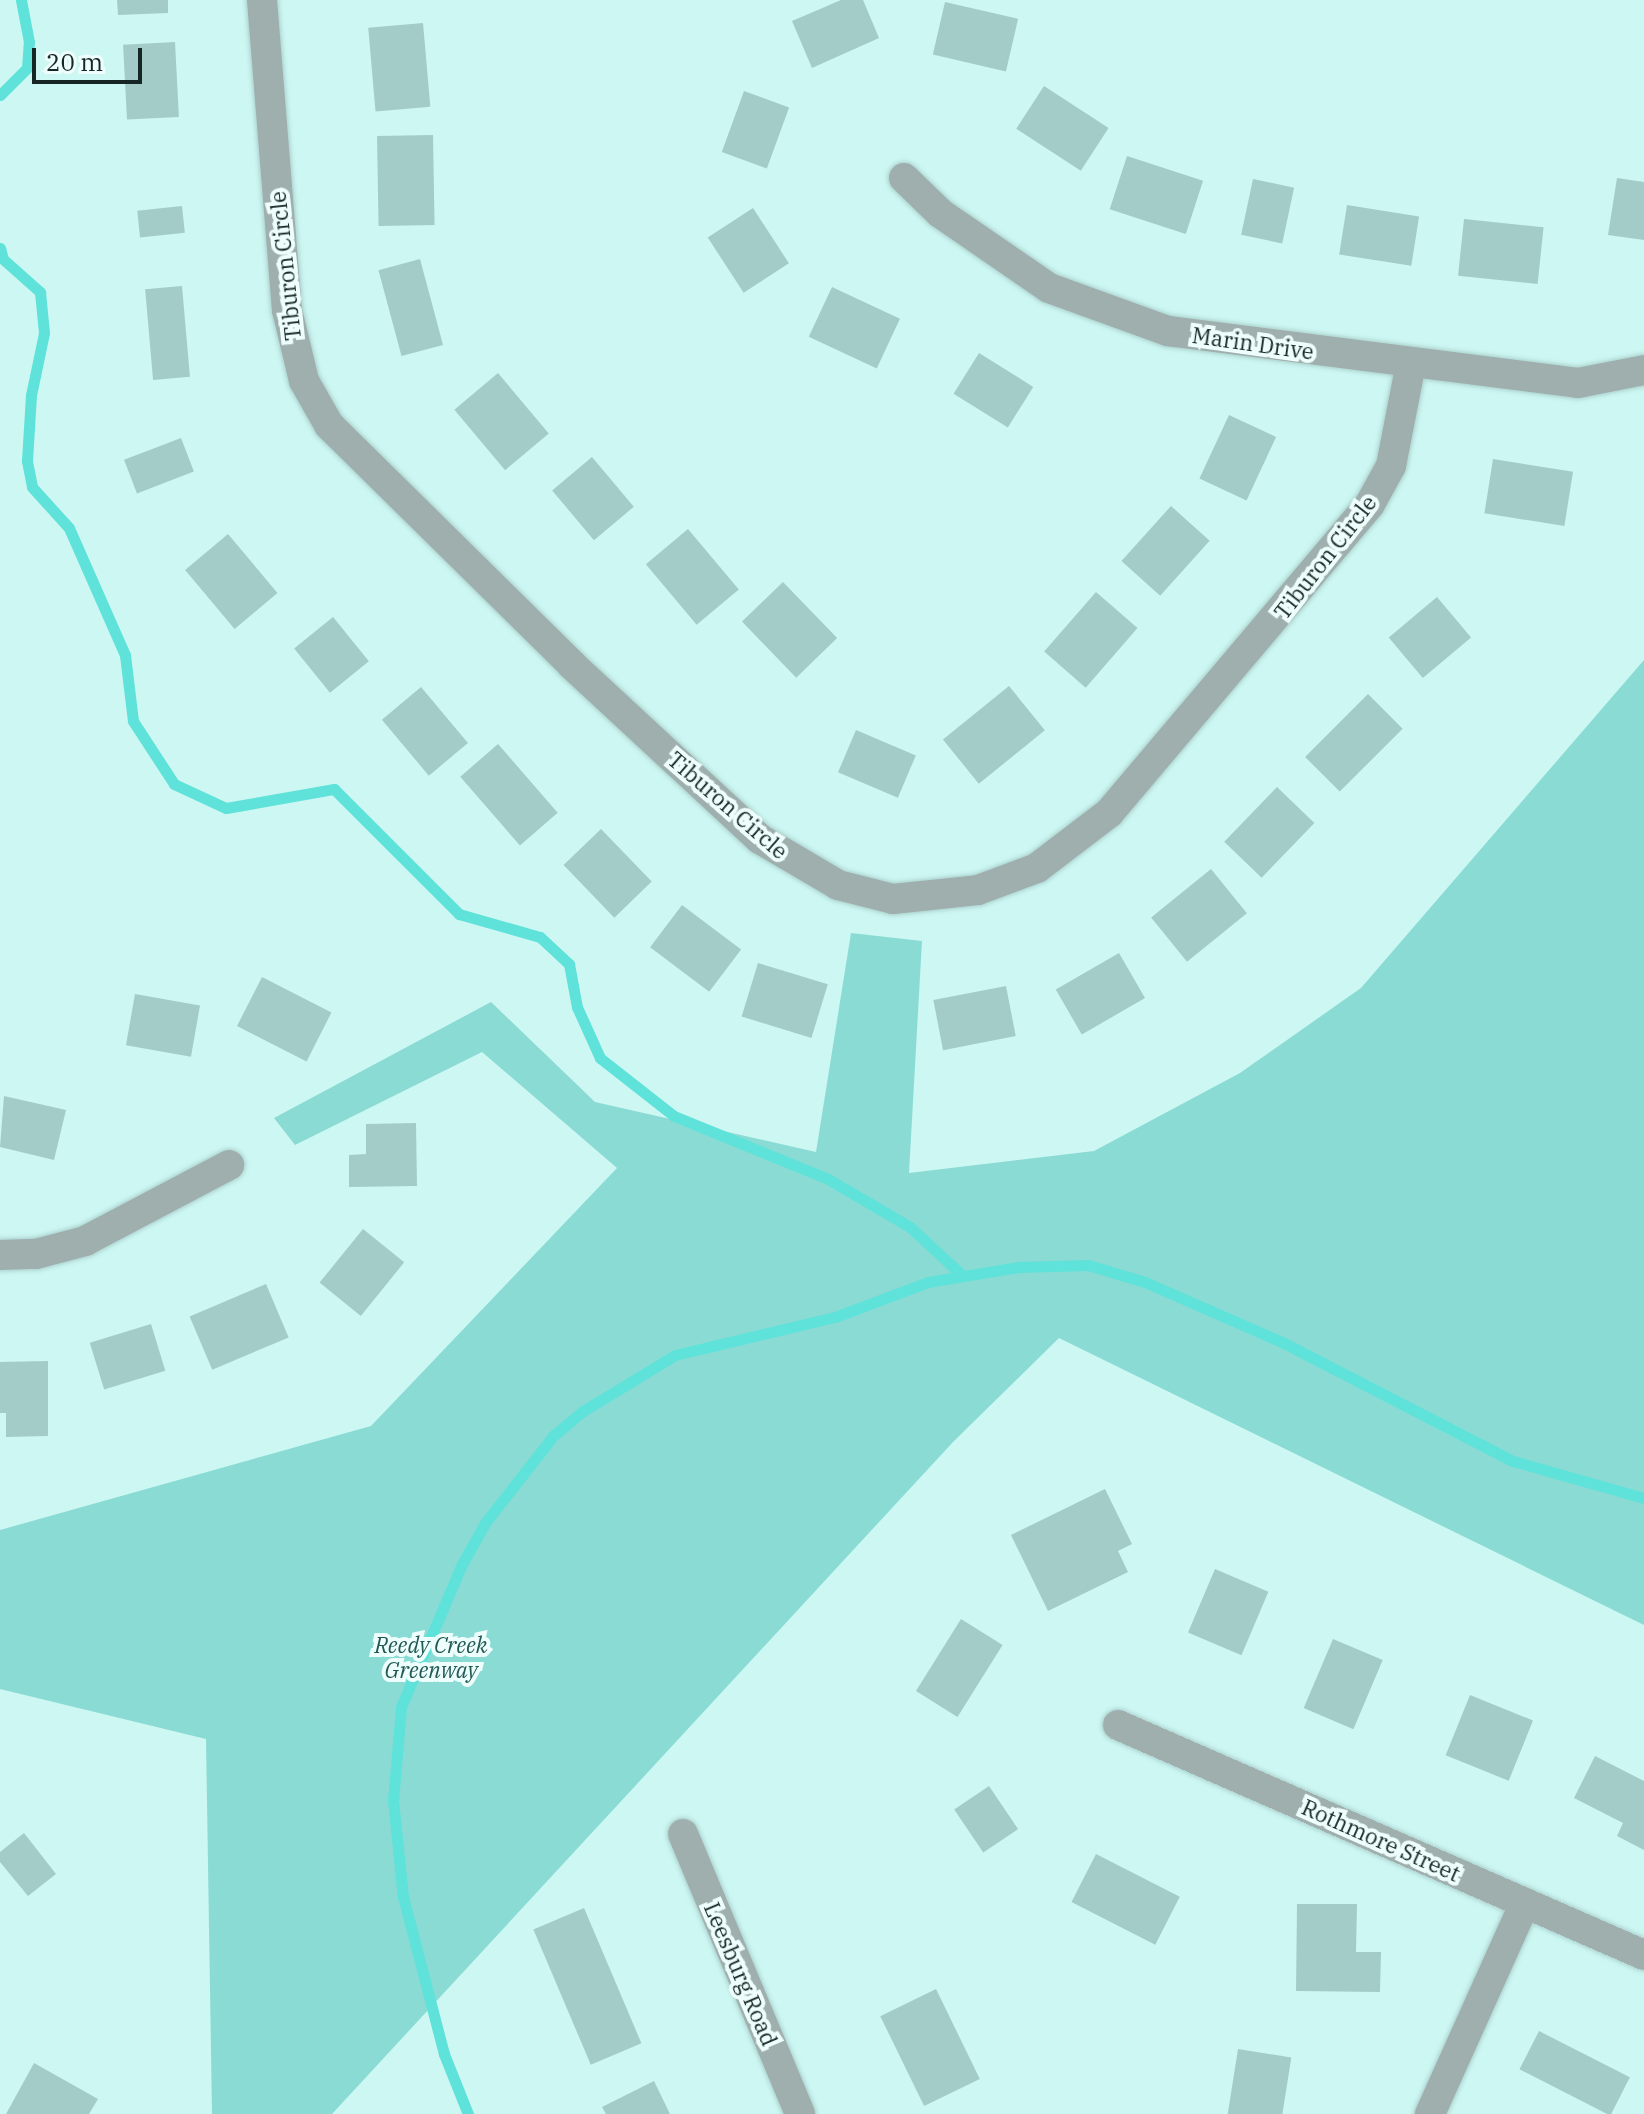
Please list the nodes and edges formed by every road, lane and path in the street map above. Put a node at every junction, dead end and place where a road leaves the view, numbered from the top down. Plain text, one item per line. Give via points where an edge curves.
1 (262, 0) edge
2 (904, 178) dead end
3 (1411, 363) junction
4 (1644, 370) edge
5 (229, 1165) dead end
6 (0, 1255) edge
7 (1118, 1725) dead end
8 (683, 1834) dead end
9 (1525, 1903) junction
10 (1644, 1955) edge
11 (800, 2114) edge
12 (1430, 2114) edge

1 - 3 street, Tiburon Circle via 290,324 304,381 329,425 572,665 760,839 810,872 863,893 921,899 993,885 1060,854 1109,813 1370,504 1391,466
2 - 3 street, Marin Drive via 940,213 1013,267 1121,318 1168,331
3 - 4 street, Marin Drive via 1578,383
5 - 6 street via 85,1241 36,1254
7 - 9 street, Rothmore Street
8 - 11 street, Leesburg Road
9 - 10 street, Rothmore Street
9 - 12 street

